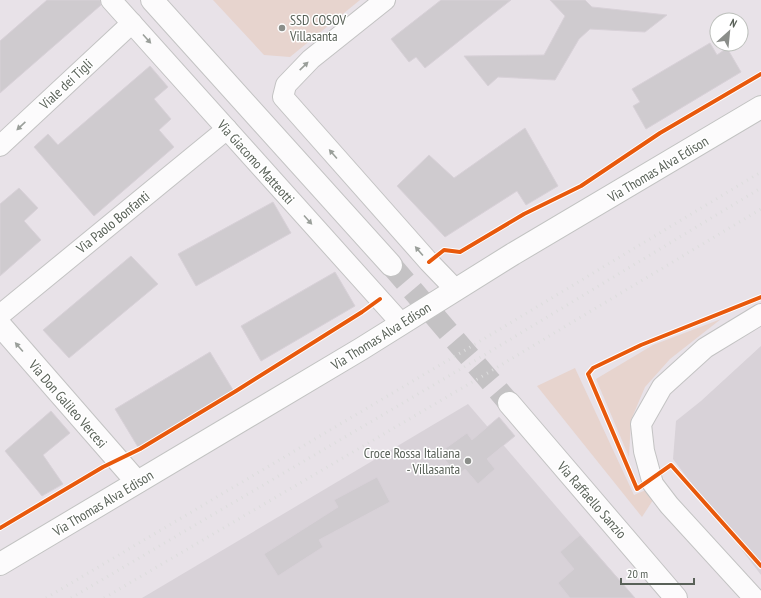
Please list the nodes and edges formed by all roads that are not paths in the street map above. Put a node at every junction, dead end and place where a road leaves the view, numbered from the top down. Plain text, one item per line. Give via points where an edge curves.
1 (111, 0) edge
2 (152, 0) edge
3 (385, 0) edge
4 (132, 23) junction
5 (761, 107) edge
6 (227, 129) junction
7 (0, 146) edge
8 (392, 265) tunnel mouth
9 (456, 290) junction
10 (761, 314) edge
11 (0, 315) edge
12 (401, 323) junction
13 (0, 325) edge
14 (509, 403) tunnel mouth
15 (137, 482) junction
16 (0, 564) edge
17 (676, 598) edge
18 (754, 598) edge

1 - 4 street, Via Giacomo Matteotti
2 - 8 main road
9 -> 3 street via 283,96 286,85 311,59
4 -> 6 street, Via Giacomo Matteotti
4 -> 7 street, Viale dei Tigli
5 - 9 main road, Via Thomas Alva Edison
6 - 11 street, Via Paolo Bonfanti
6 -> 12 street, Via Giacomo Matteotti
9 - 12 main road, Via Thomas Alva Edison
10 - 18 street via 706,348 662,388 641,424 644,451 653,484
12 - 15 main road, Via Thomas Alva Edison
15 -> 13 main road, Via Don Galileo Vercesi
14 - 17 main road, Via Raffaello Sanzio
15 - 16 main road, Via Thomas Alva Edison

